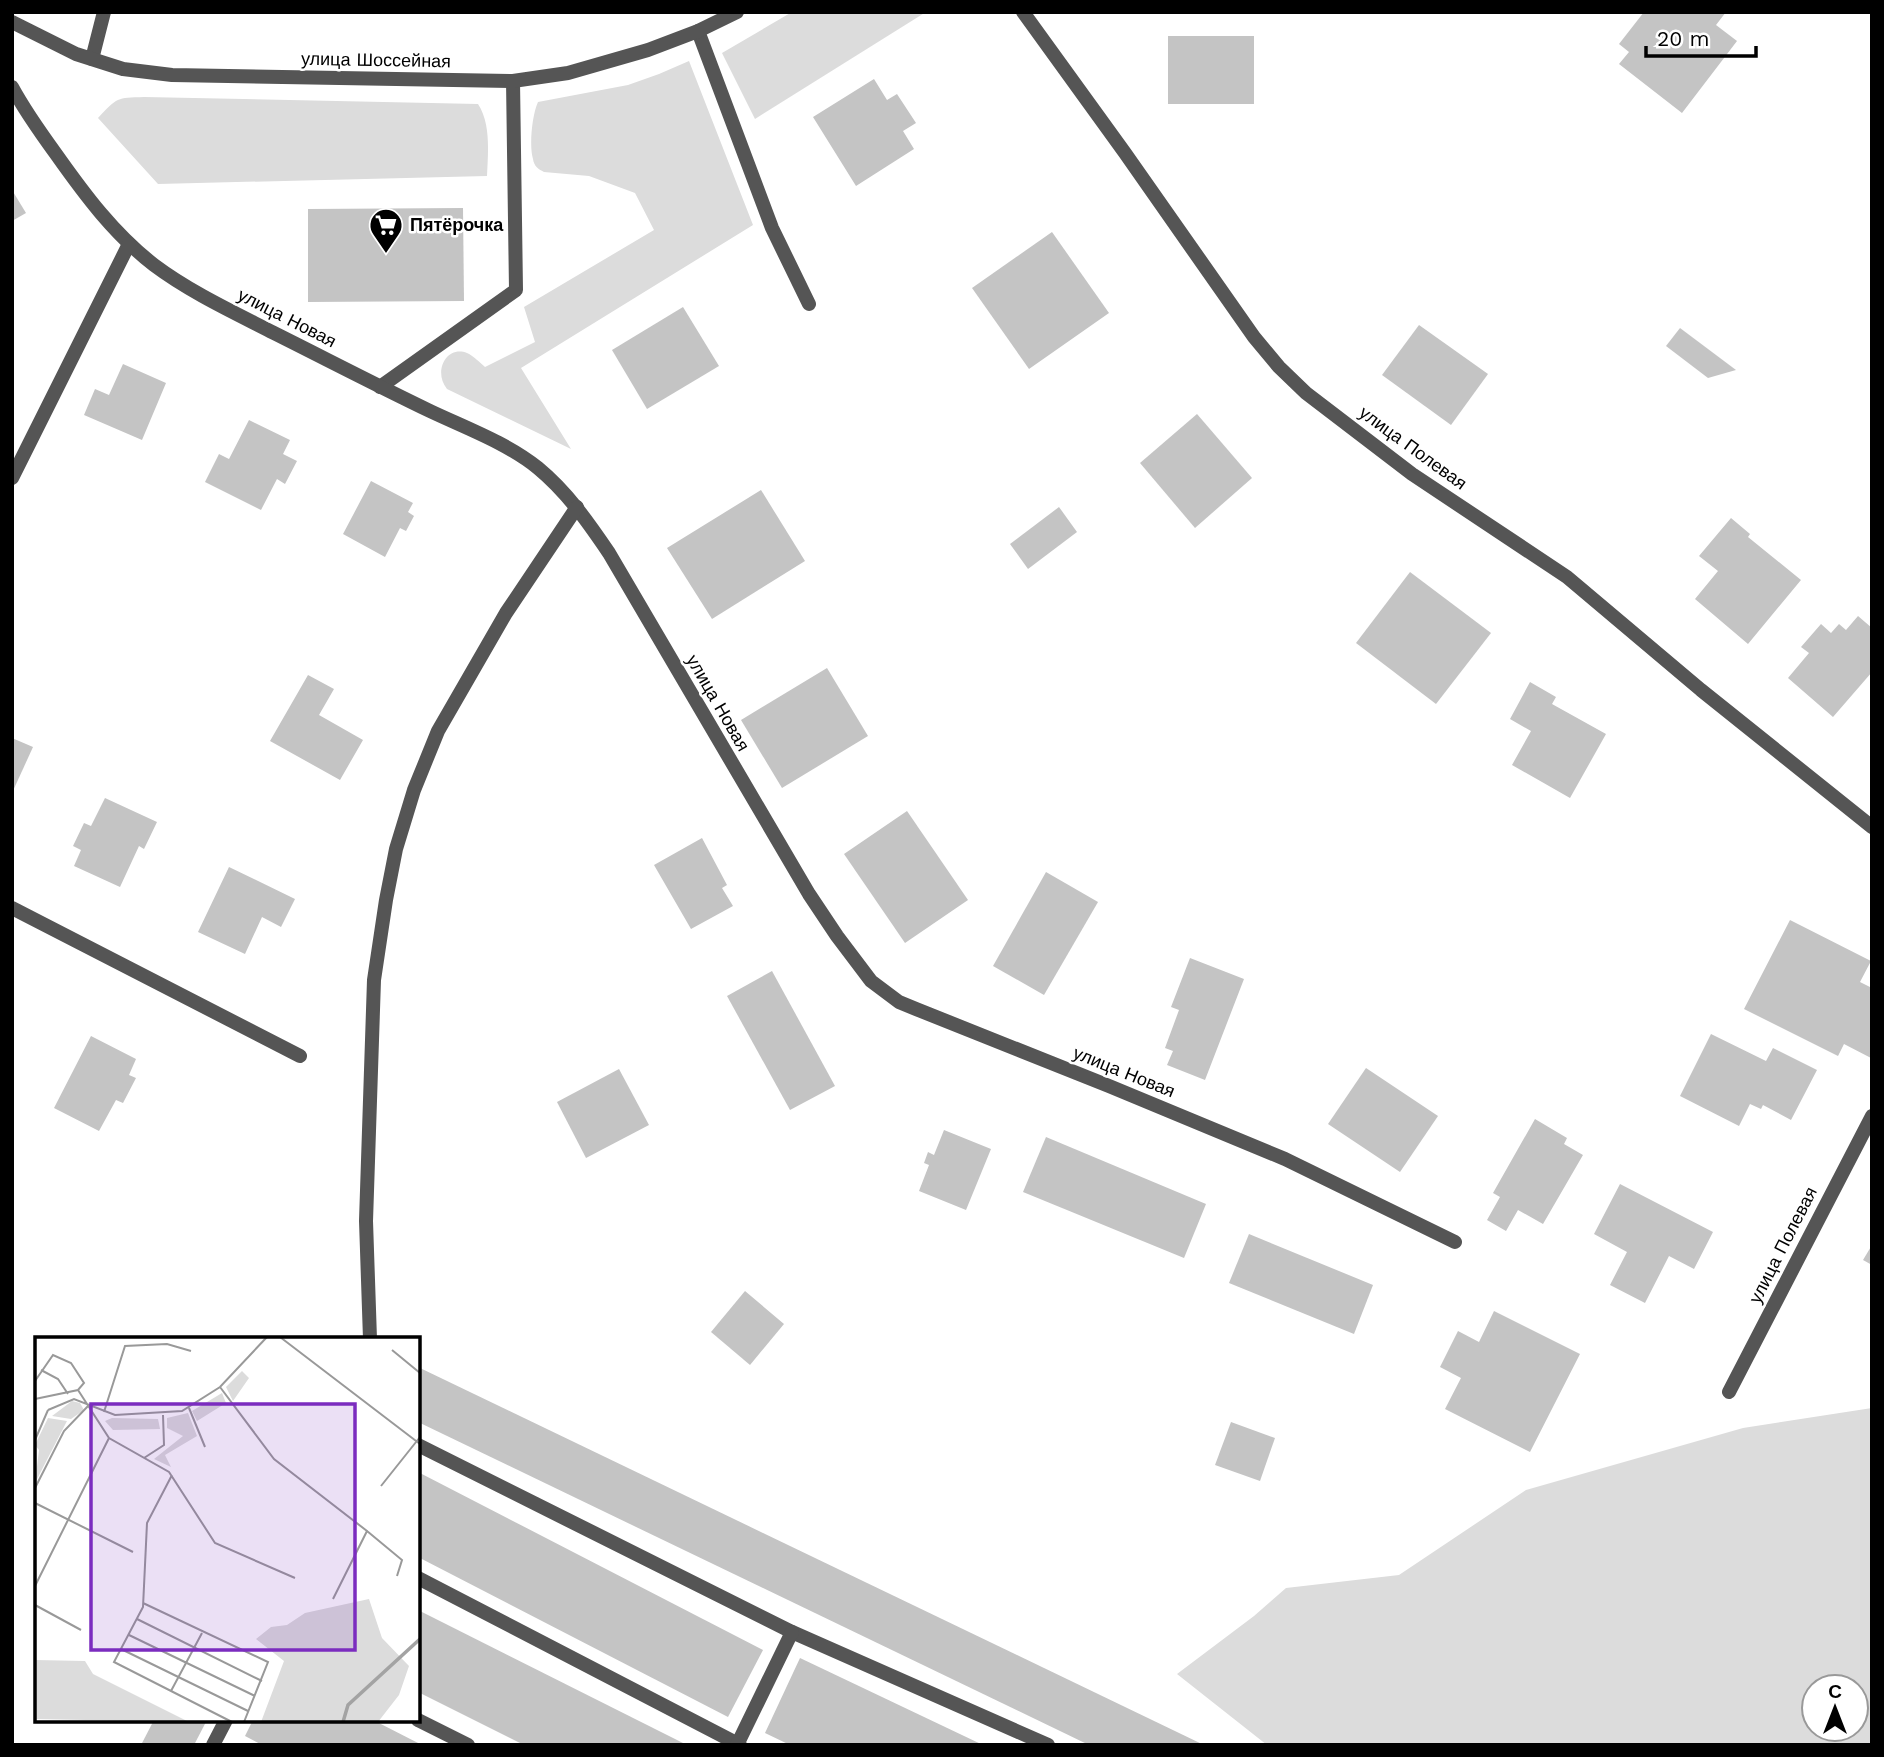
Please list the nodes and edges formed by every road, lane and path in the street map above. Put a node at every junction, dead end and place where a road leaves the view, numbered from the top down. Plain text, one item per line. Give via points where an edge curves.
1 (104, 12) edge
2 (737, 12) edge
3 (1023, 12) edge
4 (12, 22) edge
5 (698, 31) junction
6 (92, 59) junction
7 (513, 81) junction
8 (12, 87) edge
9 (129, 244) junction
10 (809, 304) dead end
11 (380, 387) junction
12 (12, 478) edge
13 (577, 507) junction
14 (1872, 827) edge
15 (12, 908) edge
16 (300, 1056) dead end
17 (1872, 1116) edge
18 (1455, 1242) dead end
19 (370, 1337) edge
20 (1729, 1392) dead end
21 (420, 1446) edge
22 (420, 1579) edge
23 (792, 1632) junction
24 (420, 1721) edge
25 (225, 1722) edge
26 (738, 1744) edge
27 (213, 1745) edge
28 (468, 1745) edge
29 (1048, 1745) edge

1 - 6 street
2 - 5 street, улица Шоссейная
3 - 14 street, улица Полевая via 1254,337 1306,393 1412,474 1567,577
4 - 6 street, улица Шоссейная
5 - 7 street, улица Шоссейная via 568,73
5 - 10 street via 772,228
6 - 7 street, улица Шоссейная via 124,69 172,75
7 - 11 street via 516,290
8 - 9 street, улица Новая via 76,183
9 - 11 street, улица Новая via 190,288
9 - 12 street
11 - 13 street, улица Новая via 508,448 535,466
13 - 18 street, улица Новая via 609,553 809,894 861,970 883,992 1285,1159
13 - 19 street via 506,613 438,731 396,849 374,981 366,1221
15 - 16 street
17 - 20 street, улица Полевая
21 - 23 street
22 - 26 street
23 - 26 street
23 - 29 street
24 - 28 street
25 - 27 street

